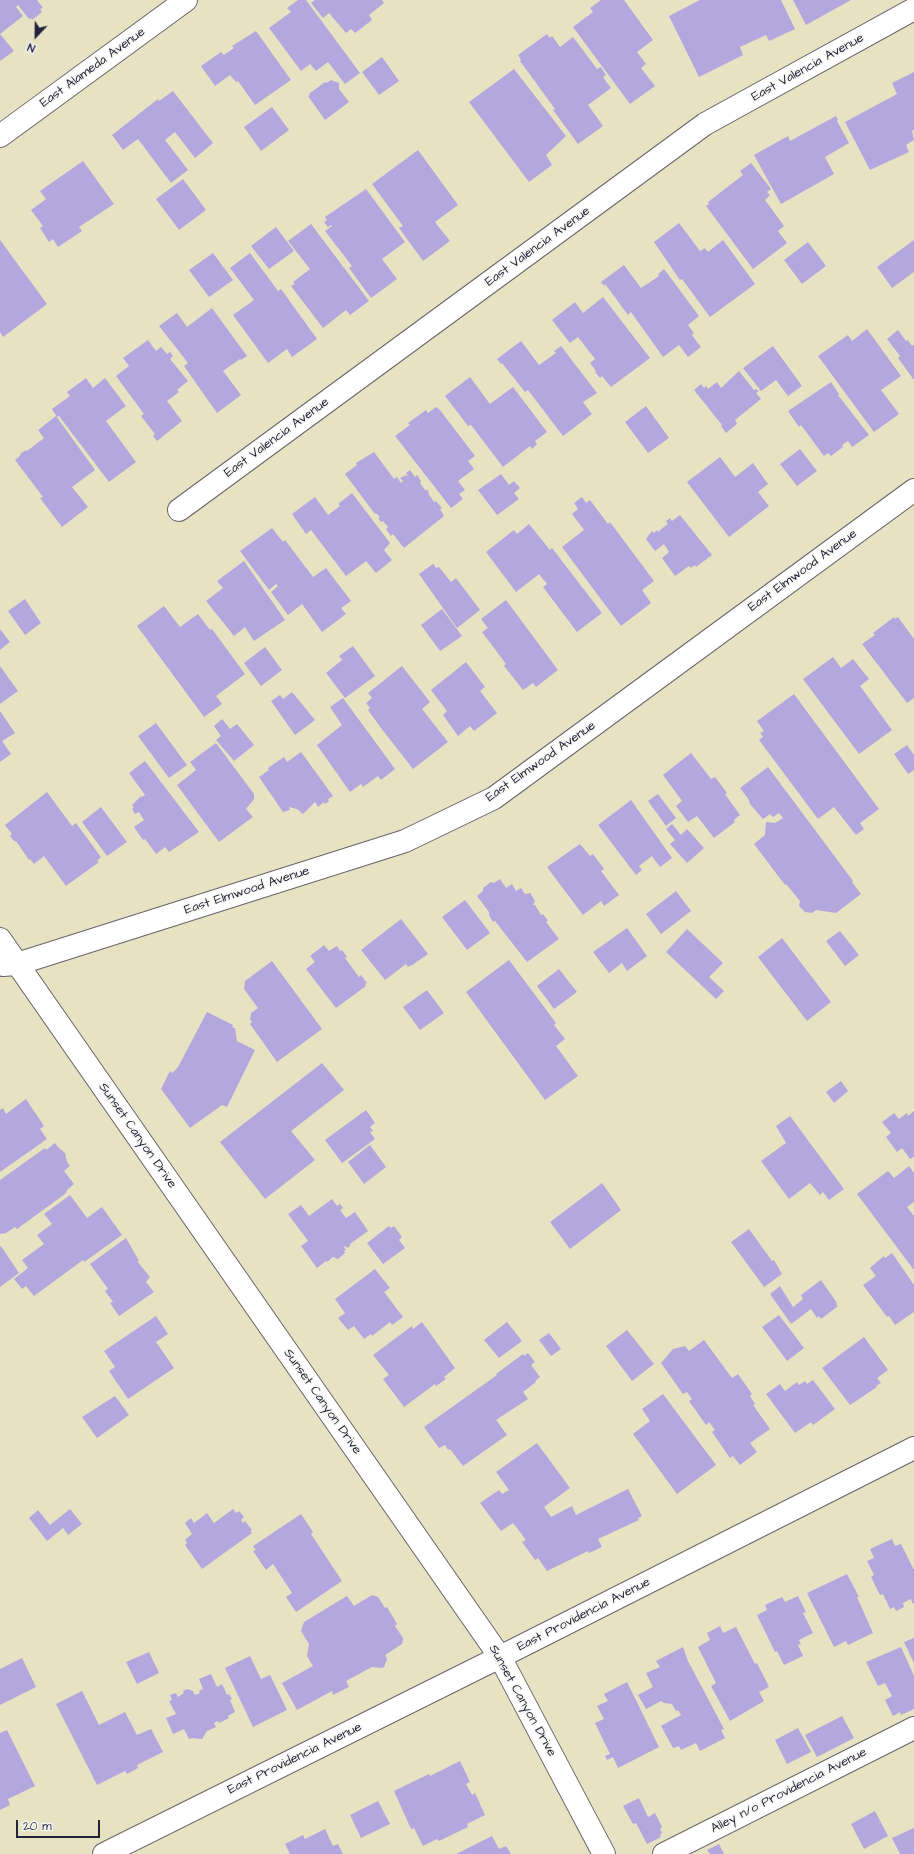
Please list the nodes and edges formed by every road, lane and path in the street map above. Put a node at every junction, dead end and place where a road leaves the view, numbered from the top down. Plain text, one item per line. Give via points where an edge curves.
1 (186, 0) edge
2 (914, 9) edge
3 (0, 136) edge
4 (914, 490) edge
5 (179, 510) dead end
6 (0, 939) edge
7 (9, 965) edge
8 (914, 1448) edge
9 (500, 1657) junction
10 (914, 1728) edge
11 (104, 1854) edge
12 (604, 1854) edge
13 (664, 1854) edge

1 - 3 street, East Alameda Avenue
2 - 5 street, East Valencia Avenue via 705,124
4 - 7 street, East Elmwood Avenue via 494,798 405,841
6 - 7 street, Sunset Canyon Drive
7 - 9 street, Sunset Canyon Drive
8 - 9 street, East Providencia Avenue
9 - 11 street, East Providencia Avenue
9 - 12 street, Sunset Canyon Drive
10 - 13 street, Alley n/o Providencia Avenue

